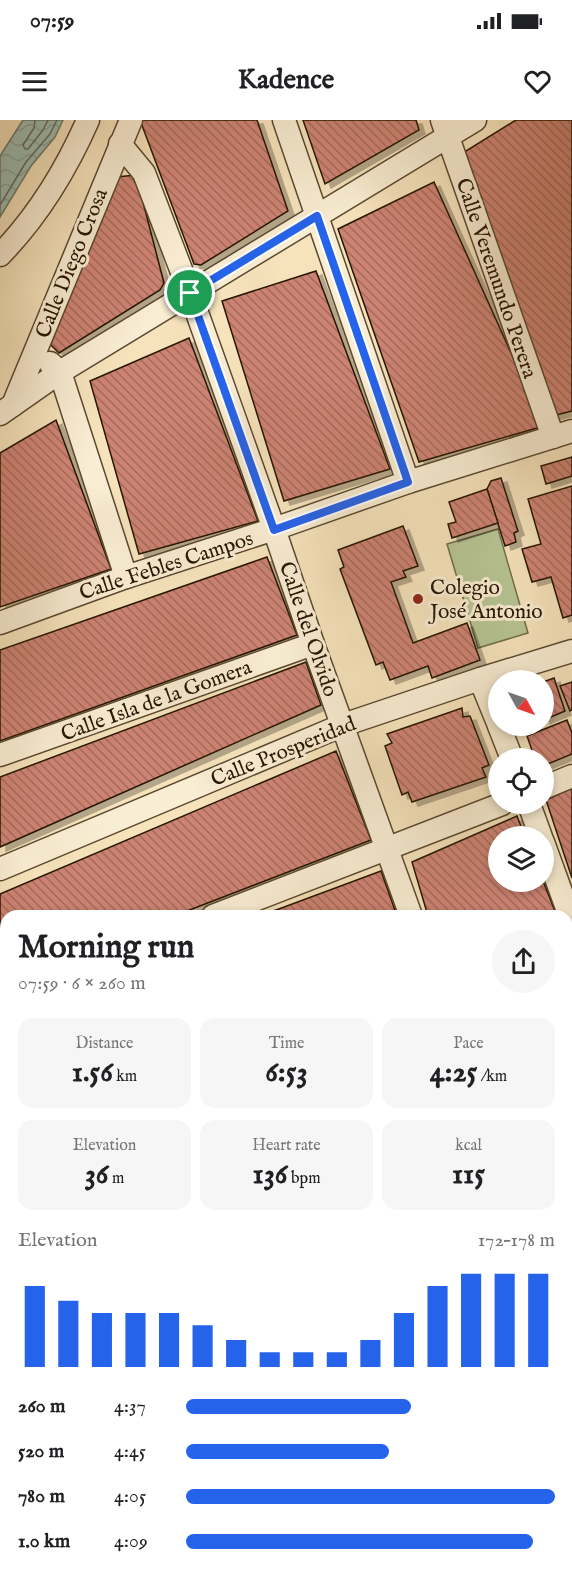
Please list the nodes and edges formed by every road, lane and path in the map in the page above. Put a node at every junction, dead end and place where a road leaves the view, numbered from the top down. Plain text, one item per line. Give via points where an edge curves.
1 (88, 120) edge
2 (131, 120) edge
3 (284, 120) edge
4 (475, 120) edge
5 (445, 128) edge
6 (120, 144) junction
7 (317, 216) junction
8 (5, 250) edge
9 (190, 293) junction
10 (35, 350) junction
11 (60, 372) junction
12 (6, 410) edge
13 (562, 434) edge
14 (408, 482) junction
15 (274, 530) junction
16 (126, 577) junction
17 (0, 623) edge
18 (313, 644) junction
19 (572, 651) edge
20 (480, 678) junction
21 (488, 698) edge
22 (343, 725) junction
23 (0, 756) edge
24 (572, 776) edge
25 (554, 783) edge
26 (488, 810) edge
27 (388, 849) junction
28 (0, 869) edge
29 (554, 872) edge
30 (229, 910) edge
31 (409, 910) edge
32 (568, 910) edge

1 - 8 street via 56,185
2 - 6 street, Calle Diego Crosa
3 - 7 street
4 - 5 street
5 - 7 street
5 - 13 street, Calle Veremundo Perera
6 - 9 street, Calle del Olvido via 144,173
6 - 10 street, Calle Diego Crosa
7 - 9 street
7 - 14 street
9 - 11 street
9 - 15 street, Calle del Olvido
10 - 11 street
10 - 12 street, Calle Diego Crosa
11 - 12 street
11 - 16 street
13 - 14 street, Calle Febles Campos
14 - 15 street, Calle Febles Campos
15 - 16 street, Calle Febles Campos
15 - 18 street, Calle del Olvido
16 - 17 street, Calle Febles Campos
18 - 22 street, Calle del Olvido
18 - 23 street, Calle Isla de la Gomera
19 - 20 street, Calle Prosperidad
20 - 21 street
20 - 22 street, Calle Prosperidad
22 - 27 street, Calle del Olvido
22 - 28 street, Calle Prosperidad
24 - 25 street
26 - 27 street
27 - 30 street
27 - 31 street, Calle del Olvido
29 - 32 street

